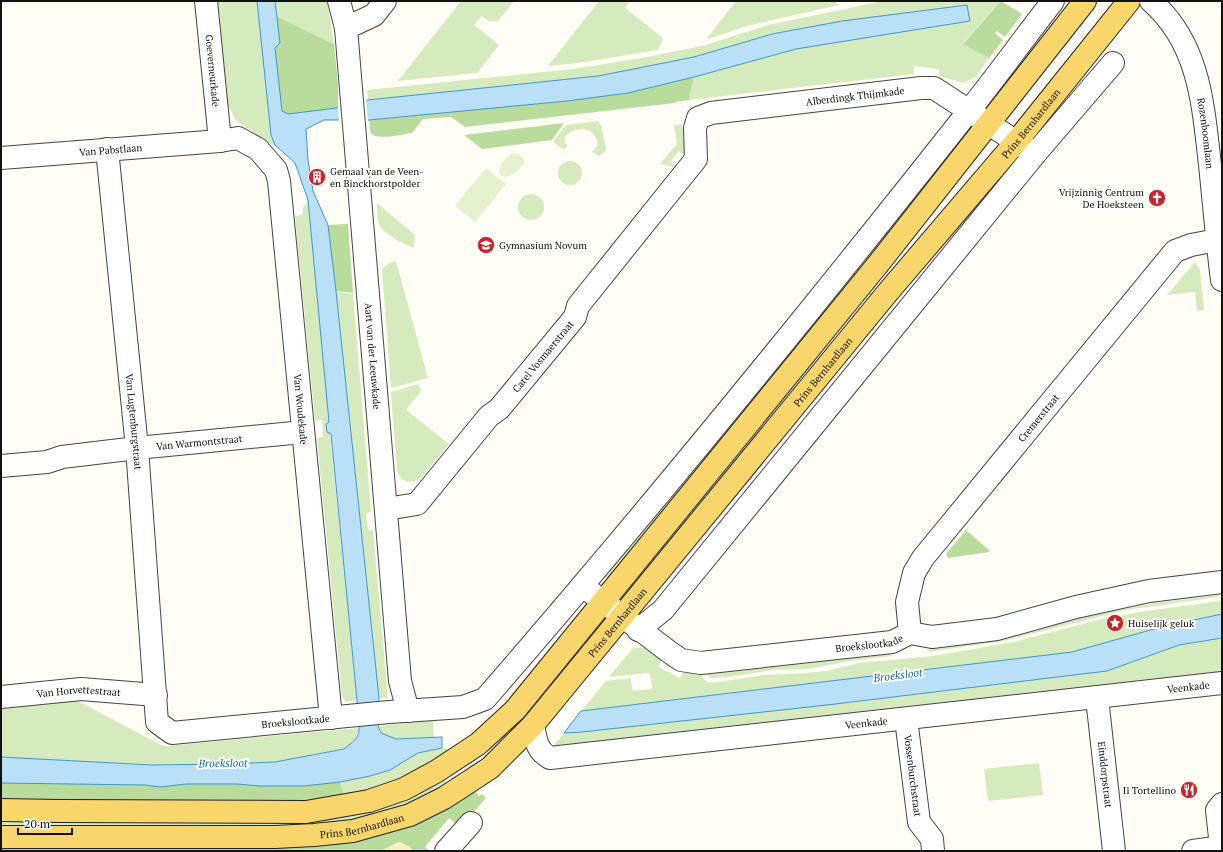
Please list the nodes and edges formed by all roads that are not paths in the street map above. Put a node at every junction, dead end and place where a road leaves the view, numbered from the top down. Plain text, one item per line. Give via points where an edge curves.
1 (206, 1) edge
2 (339, 1) edge
3 (386, 1) edge
4 (1053, 1) edge
5 (1085, 1) edge
6 (1129, 1) edge
7 (1151, 1) edge
8 (346, 28) junction
9 (1113, 63) dead end
10 (1062, 85) junction
11 (969, 111) junction
12 (1064, 120) junction
13 (988, 124) junction
14 (220, 141) junction
15 (1016, 142) junction
16 (107, 149) junction
17 (1035, 154) junction
18 (1, 158) edge
19 (696, 159) joint
20 (1217, 188) edge
21 (1217, 240) junction
22 (1222, 280) edge
23 (303, 432) junction
24 (137, 448) junction
25 (1, 466) edge
26 (386, 508) junction
27 (1222, 582) edge
28 (583, 586) junction
29 (603, 602) junction
30 (630, 624) junction
31 (910, 633) junction
32 (1222, 682) edge
33 (156, 695) junction
34 (1, 697) edge
35 (1097, 698) junction
36 (485, 699) junction
37 (398, 711) junction
38 (339, 717) junction
39 (906, 719) junction
40 (533, 725) junction
41 (497, 728) junction
42 (1222, 804) edge
43 (1, 810) edge
44 (471, 822) dead end
45 (1, 837) edge
46 (1222, 847) edge
47 (446, 851) edge
48 (933, 851) edge
49 (1114, 851) edge
50 (1193, 851) edge

1 - 14 street, Goeverneurkade
2 - 8 street, Aart van der Leeuwkade
3 - 8 street via 374,15
4 - 11 street
5 - 13 main road
6 - 10 main road, Prins Bernhardlaan
7 - 20 street, Rozenboomlaan via 1175,28 1197,76
8 - 26 street, Aart van der Leeuwkade
9 - 12 street, Prins Bernhardlaan
10 - 12 street, Prins Bernhardlaan
10 - 15 main road, Prins Bernhardlaan
11 - 13 street, Alberdingk Thijmkade
11 - 19 street, Alberdingk Thijmkade via 934,88 921,88 711,113 698,118 695,128
11 - 28 street via 715,427
12 - 17 street, Prins Bernhardlaan
13 - 15 street, Alberdingk Thijmkade
13 - 29 main road via 849,300
14 - 16 street, Van Pabstlaan
14 - 23 street, Van Woudekade via 238,138 258,149 276,170
15 - 17 street, Alberdingk Thijmkade
15 - 30 main road, Prins Bernhardlaan via 888,292
16 - 18 street, Van Pabstlaan
16 - 24 street, Van Lugtenburgstraat
17 - 30 street, Prins Bernhardlaan via 663,610
19 - 26 street, Carel Vosmaerstraat via 578,306 575,317 417,504
20 - 21 street, Rozenboomlaan
21 - 22 street, Rozenboomlaan
21 - 31 street, Cremerstraat via 1175,251 923,558 914,573 907,602
23 - 24 street, Van Warmontstraat
23 - 38 street, Van Woudekade
24 - 25 street, Van Warmontstraat via 62,457 47,462
24 - 33 street, Van Lugtenburgstraat
26 - 37 street, Aart van der Leeuwkade via 400,681
27 - 31 street, Broekslootkade via 1149,591 996,629 932,637
28 - 29 street, Broekslootkade
28 - 36 street
29 - 30 street, Broekslootkade
29 - 41 main road via 515,710
30 - 31 street, Broekslootkade via 681,660 701,663 892,642
30 - 40 main road, Prins Bernhardlaan
32 - 35 street, Veenkade
33 - 34 street, Van Horvettestraat via 81,689
33 - 38 street, Broekslootkade via 158,722 172,733
35 - 39 street, Veenkade
35 - 49 street, Einddorpstraat
36 - 37 street, Broekslootkade via 463,706
36 - 41 street
37 - 38 street, Broekslootkade
39 - 40 street, Veenkade via 550,758 542,754 537,745
39 - 48 street, Vossenburchstraat via 919,822 932,839
40 - 45 main road, Prins Bernhardlaan via 490,768 451,794 410,815 353,831 275,837
41 - 43 main road via 461,756 404,789 369,801 306,812
42 - 46 street via 1217,810
44 - 47 street
46 - 50 street

